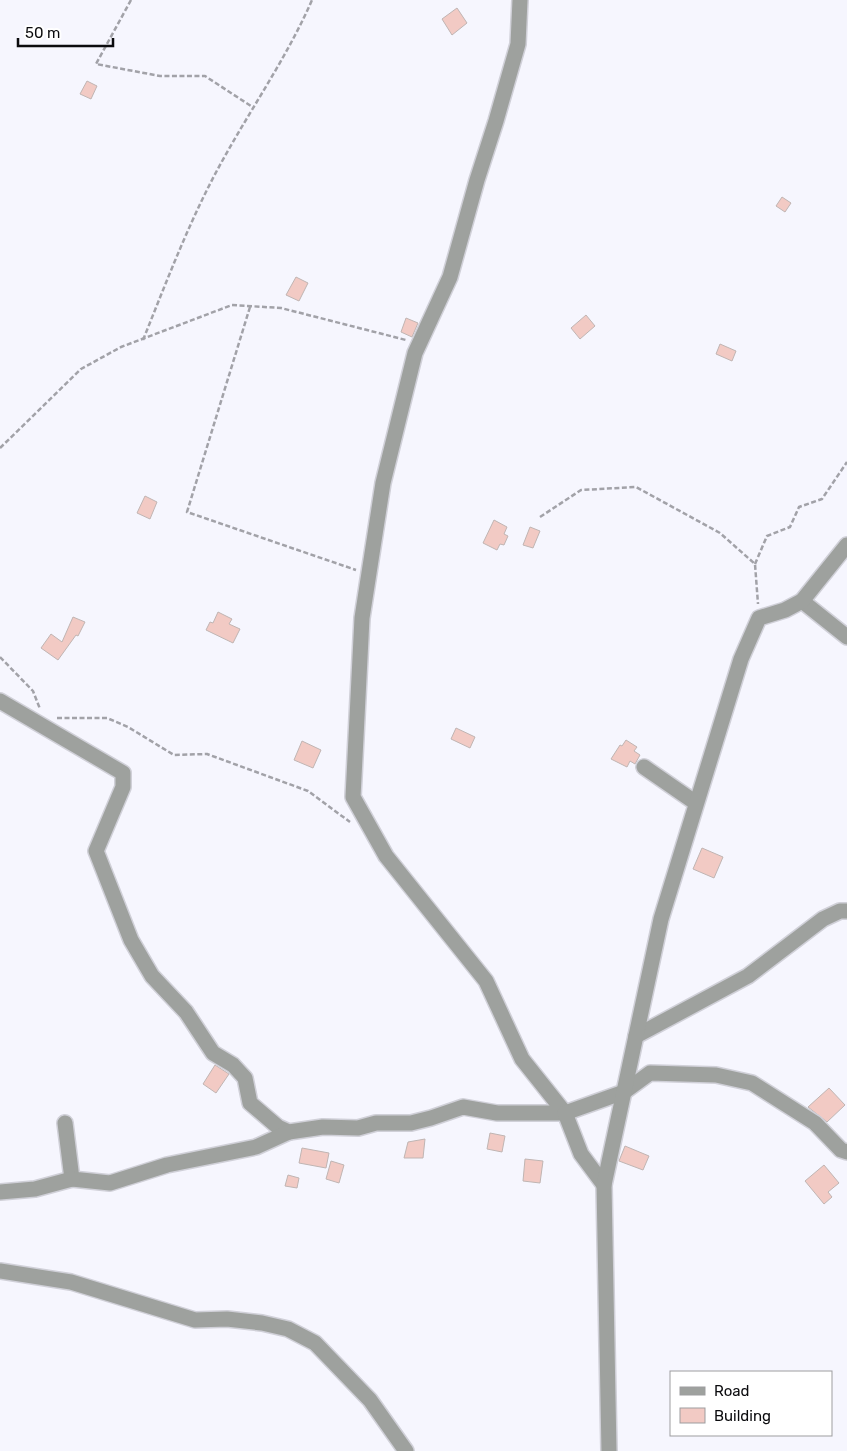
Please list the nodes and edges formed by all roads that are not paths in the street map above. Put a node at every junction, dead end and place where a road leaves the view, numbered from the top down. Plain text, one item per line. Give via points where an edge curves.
1 (520, 0) edge
2 (847, 545) edge
3 (802, 601) junction
4 (847, 637) edge
5 (0, 701) edge
6 (644, 767) dead end
7 (696, 803) junction
8 (847, 911) edge
9 (636, 1036) junction
10 (624, 1092) junction
11 (565, 1113) junction
12 (65, 1123) dead end
13 (289, 1132) junction
14 (847, 1152) edge
15 (72, 1179) junction
16 (604, 1185) junction
17 (0, 1192) edge
18 (0, 1271) edge
19 (406, 1451) edge
20 (609, 1451) edge

1 - 11 street via 518,44 450,277 414,353 384,484 362,618 353,797 386,856 486,981 522,1059
2 - 3 street
3 - 4 street
3 - 7 street via 759,618 742,659
5 - 13 street via 122,773 123,787 96,851 131,940 152,976 186,1012 212,1053 233,1065 245,1078 250,1103 278,1127
6 - 7 street
7 - 9 street via 661,919
8 - 9 street via 823,920 748,976
9 - 10 street
10 - 11 street
10 - 14 street via 650,1073 716,1075 752,1083 815,1123 841,1150
10 - 16 street
11 - 13 street via 496,1113 463,1107 411,1123 376,1123 358,1128 323,1127
11 - 16 street via 581,1154
12 - 15 street
13 - 15 street via 256,1147 167,1165 110,1184
15 - 17 street
16 - 20 street
18 - 19 street via 71,1282 195,1320 262,1322 288,1329 315,1343 370,1400

